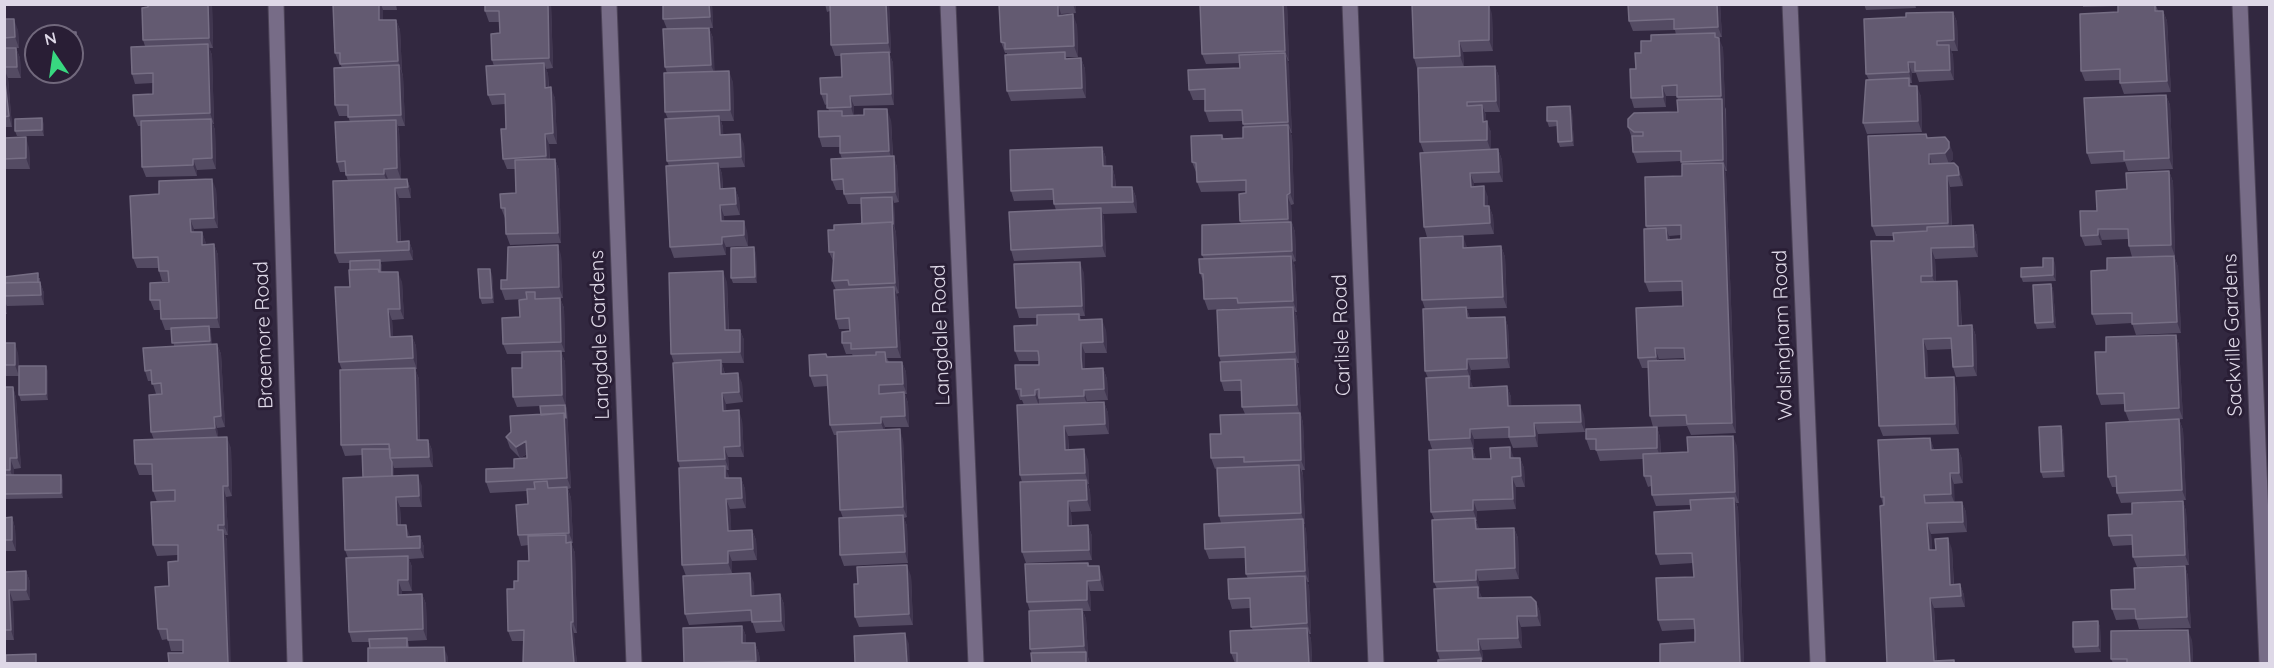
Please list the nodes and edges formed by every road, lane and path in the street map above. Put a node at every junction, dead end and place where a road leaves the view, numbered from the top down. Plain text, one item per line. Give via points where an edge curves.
1 (276, 4) edge
2 (609, 4) edge
3 (948, 4) edge
4 (1350, 4) edge
5 (1790, 4) edge
6 (2240, 4) edge
7 (294, 663) edge
8 (634, 663) edge
9 (976, 663) edge
10 (1376, 663) edge
11 (1818, 663) edge
12 (2267, 663) edge

1 - 7 street, Braemore Road
2 - 8 street, Langdale Gardens
3 - 9 street, Langdale Road
4 - 10 street, Carlisle Road
5 - 11 street, Walsingham Road
6 - 12 street, Sackville Gardens

